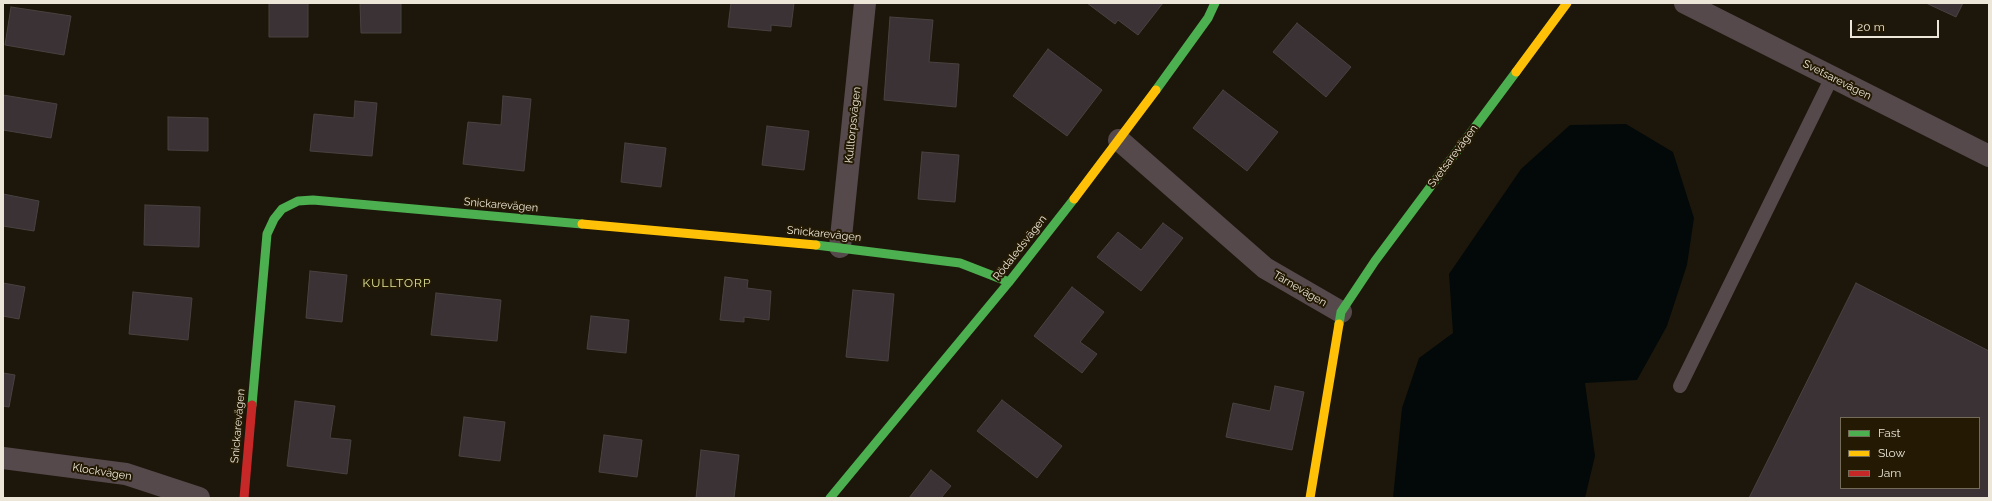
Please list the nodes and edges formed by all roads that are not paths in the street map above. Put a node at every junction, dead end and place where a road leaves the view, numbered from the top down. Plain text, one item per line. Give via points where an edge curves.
1 (865, 3) edge
2 (1216, 3) edge
3 (1567, 3) edge
4 (1685, 3) edge
5 (1832, 77) junction
6 (1119, 140) junction
7 (1989, 156) edge
8 (840, 247) junction
9 (1009, 282) junction
10 (1341, 312) junction
11 (1680, 386) dead end
12 (3, 458) edge
13 (199, 498) edge
14 (244, 498) edge
15 (830, 498) edge
16 (1310, 498) edge

1 - 8 street, Kulltorpsvägen
2 - 6 street, Rödaledsvägen via 1208,18
3 - 10 street, Svetsarevägen via 1374,261
4 - 5 street, Svetsarevägen
5 - 7 street, Svetsarevägen
5 - 11 lane
6 - 9 street, Rödaledsvägen
6 - 10 street, Tärnevägen via 1265,268
8 - 9 street, Snickarevägen via 960,263
8 - 14 street, Snickarevägen via 313,200 298,201 282,209 267,234
9 - 15 street, Rödaledsvägen
10 - 16 street
12 - 13 street, Klockvägen via 126,474

